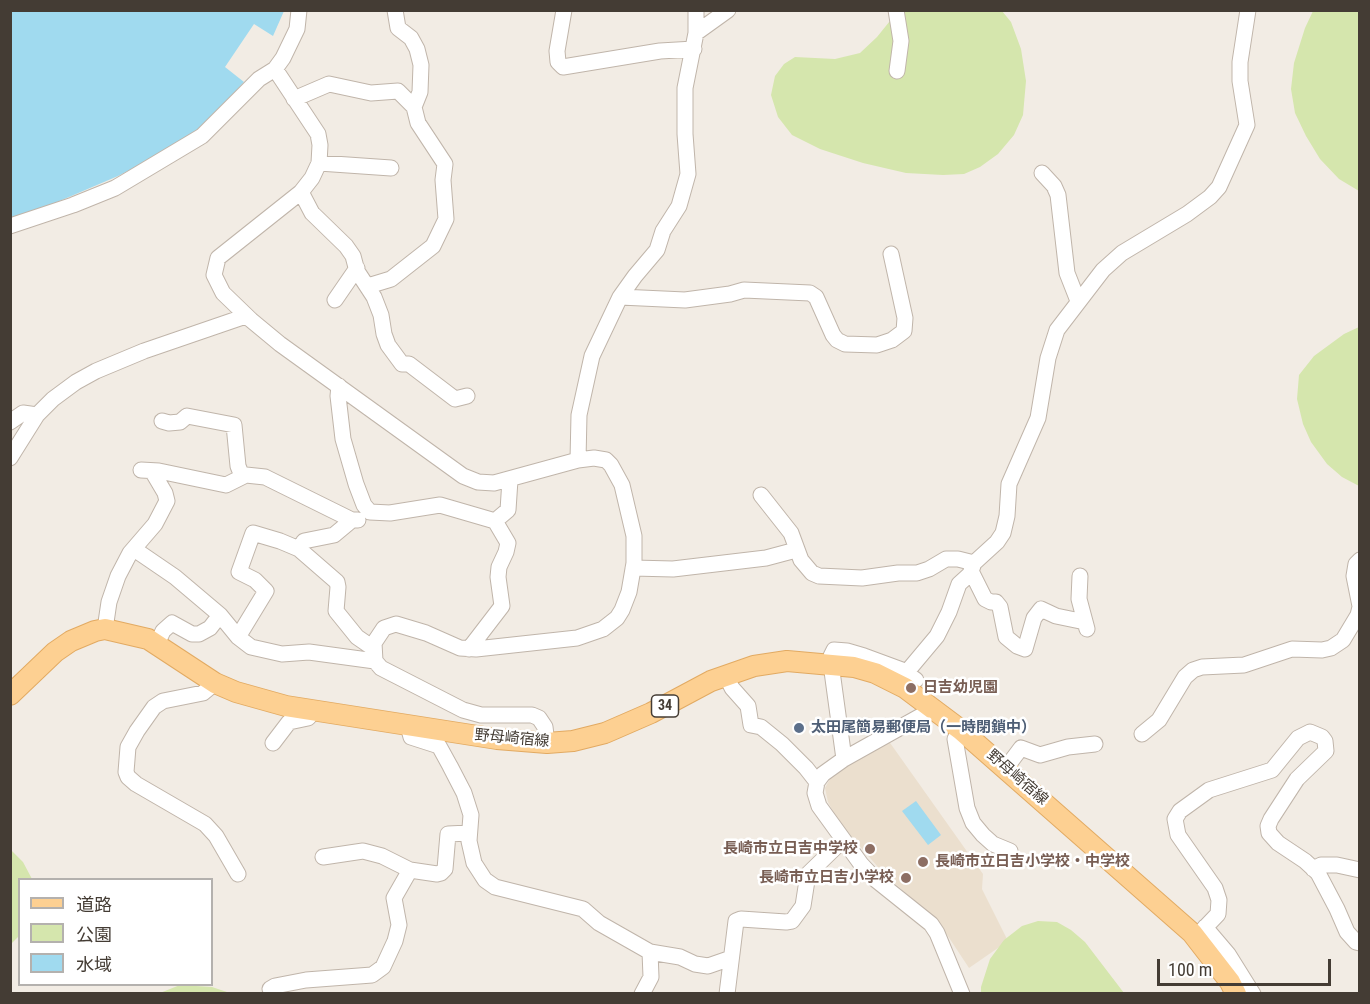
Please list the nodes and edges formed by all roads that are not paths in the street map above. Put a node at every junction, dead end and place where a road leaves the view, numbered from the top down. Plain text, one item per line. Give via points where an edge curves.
1 (299, 10) edge
2 (394, 10) edge
3 (564, 10) edge
4 (696, 10) edge
5 (728, 10) edge
6 (896, 10) edge
7 (1248, 10) edge
8 (696, 33) junction
9 (694, 49) junction
10 (275, 69) junction
11 (897, 71) dead end
12 (294, 99) junction
13 (414, 107) junction
14 (320, 163) junction
15 (391, 168) dead end
16 (1042, 173) dead end
17 (301, 192) junction
18 (10, 226) edge
19 (891, 255) dead end
20 (357, 268) junction
21 (368, 286) junction
22 (620, 297) junction
23 (335, 300) dead end
24 (1078, 301) junction
25 (246, 316) junction
26 (339, 386) junction
27 (467, 396) dead end
28 (37, 415) junction
29 (162, 421) dead end
30 (10, 422) edge
31 (10, 458) edge
32 (578, 460) junction
33 (242, 476) junction
34 (510, 480) junction
35 (761, 495) dead end
36 (370, 512) junction
37 (352, 520) junction
38 (495, 521) junction
39 (134, 549) junction
40 (299, 549) junction
41 (796, 550) junction
42 (1359, 560) edge
43 (972, 567) junction
44 (633, 568) junction
45 (1080, 576) dead end
46 (1359, 607) edge
47 (220, 615) junction
48 (105, 629) junction
49 (238, 637) junction
50 (157, 644) junction
51 (470, 649) junction
52 (374, 655) junction
53 (831, 664) junction
54 (726, 676) junction
55 (215, 683) junction
56 (10, 695) edge
57 (934, 708) junction
58 (315, 710) junction
59 (408, 726) junction
60 (961, 730) junction
61 (1142, 734) dead end
62 (273, 743) dead end
63 (547, 744) junction
64 (1095, 744) dead end
65 (844, 759) junction
66 (1005, 768) junction
67 (817, 782) junction
68 (470, 833) junction
69 (843, 840) junction
70 (1010, 851) dead end
71 (322, 857) dead end
72 (1313, 869) junction
73 (410, 870) junction
74 (1359, 870) edge
75 (237, 874) dead end
76 (1200, 932) junction
77 (1359, 943) edge
78 (650, 952) junction
79 (730, 958) junction
80 (274, 993) edge
81 (642, 993) edge
82 (727, 993) edge
83 (962, 993) edge
84 (1236, 993) edge
85 (1253, 993) edge

1 - 10 street via 297,29
2 - 13 street via 398,28 415,43 421,65 420,92
3 - 9 street via 557,51 563,67
4 - 8 street
5 - 8 street
6 - 11 street via 901,41
7 - 24 street via 1240,62 1247,125 1219,187 1187,214 1122,253
8 - 9 street
9 - 22 street via 685,88 688,174 679,206 663,231 657,250
10 - 12 street
10 - 18 street via 259,79 202,136 115,188
12 - 13 street via 329,84 371,93 398,91
12 - 14 street via 318,134
13 - 21 street via 418,123 445,164 446,219 433,246 391,279
14 - 15 street
14 - 17 street
16 - 24 street via 1058,195 1067,273
17 - 20 street via 312,213 346,246
17 - 25 street via 222,253 215,264 219,288
19 - 22 street via 905,318 904,331 877,345 837,340 816,297 810,294 744,290 686,300
20 - 21 street
20 - 23 street
21 - 27 street via 381,315 388,345 402,364 409,364 454,399
22 - 32 street via 592,356 579,415
24 - 43 street via 1058,330 1048,358 1038,418 1009,484 1003,533
25 - 26 street
25 - 28 street via 96,371 53,399
26 - 34 street via 463,476 488,483
26 - 36 street via 343,439 364,505
28 - 30 street via 22,413
28 - 31 street
29 - 33 street via 180,422 187,416 234,425
32 - 34 street
32 - 44 street via 600,459 615,470 634,536
33 - 37 street via 265,477
33 - 39 street via 226,485 147,471 167,501 155,524
34 - 38 street via 508,510
35 - 41 street via 795,539
36 - 37 street via 361,520
36 - 38 street via 440,505
37 - 40 street via 334,535 311,539
38 - 51 street via 508,543 498,577 502,606
39 - 47 street via 160,565
39 - 48 street via 118,576
40 - 49 street via 253,533 239,572 266,591
40 - 52 street via 337,582 336,611
41 - 43 street via 812,573 834,578 917,573 946,559 958,559
41 - 44 street via 766,558 673,569
42 - 46 street via 1354,576
43 - 45 street via 985,599 1000,607 1006,636 1025,649 1034,618 1041,609 1086,626 1078,599
43 - 53 street via 959,584 937,636 911,676 847,651 834,650
44 - 51 street via 622,610 598,632 577,638
46 - 61 street via 1343,640 1331,648 1292,649 1244,665 1193,670 1159,720
47 - 49 street
47 - 50 street via 199,634 172,623
48 - 50 main road, 野母崎宿線 / 34
48 - 56 main road via 71,641 55,652
49 - 52 street via 252,647 275,652
50 - 55 main road, 野母崎宿線 / 34
51 - 52 street via 396,624 378,635
52 - 63 street via 381,668 463,710 481,715 538,718 545,727
53 - 54 main road, 野母崎宿線 / 34 via 788,661 754,666
53 - 57 main road, 野母崎宿線 / 34 via 875,674
53 - 65 street
54 - 63 main road, 野母崎宿線 / 34 via 605,733
54 - 67 street via 748,706 751,725 761,727 782,744
55 - 58 main road, 野母崎宿線 / 34 via 286,706
55 - 75 street via 203,693 163,701 154,708 128,747 126,772 136,784 205,824
57 - 60 main road, 野母崎宿線 / 34
57 - 65 street
58 - 59 main road, 野母崎宿線 / 34
58 - 62 street via 308,718 289,722
59 - 63 main road, 野母崎宿線 / 34
59 - 68 street via 411,738 439,746 464,793 471,815
60 - 66 main road, 野母崎宿線 / 34
60 - 70 street via 955,739 973,823 993,844
64 - 66 street via 1040,755 1021,748
65 - 67 street
66 - 76 main road, 野母崎宿線 / 34
67 - 69 street via 816,799
68 - 73 street via 448,834 445,869 441,873
68 - 78 street via 474,863 495,887 583,909 599,923
69 - 79 street via 808,874 803,906 792,921 736,921
69 - 83 street via 876,880 931,924
71 - 73 street via 363,850
72 - 74 street via 1337,865
72 - 76 street via 1272,838 1268,826 1297,780 1326,751 1322,737 1310,732 1298,738 1272,770 1209,790 1175,819 1178,835 1218,894 1219,910
72 - 77 street via 1347,932
73 - 80 street via 394,898 399,925 383,967 372,975 275,986 270,989
76 - 84 main road, 野母崎宿線 / 34
76 - 85 street via 1228,954
78 - 79 street via 708,966
78 - 81 street via 651,977
79 - 82 street

